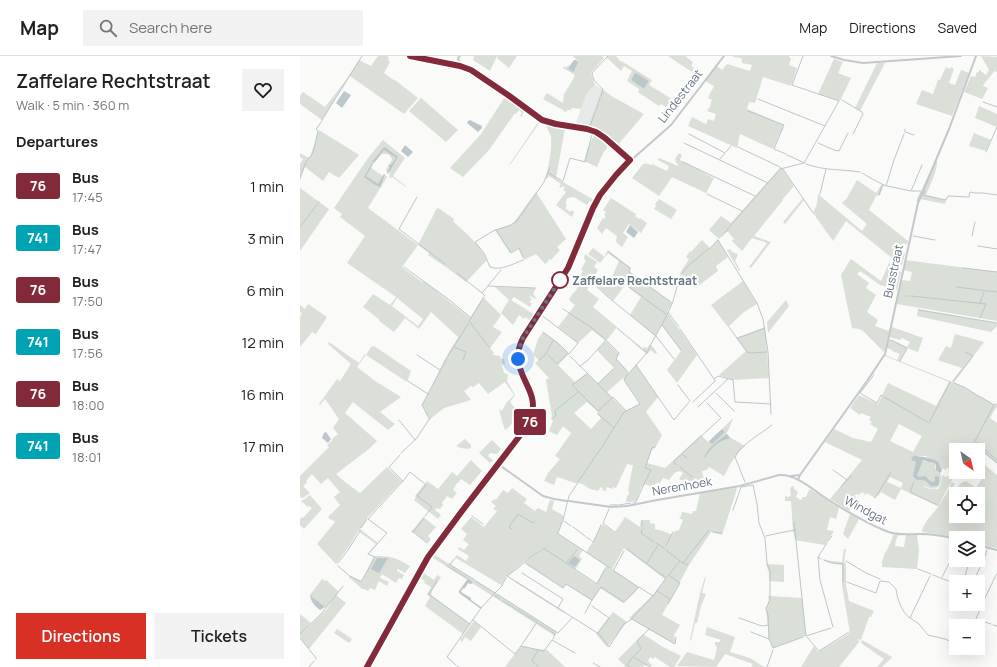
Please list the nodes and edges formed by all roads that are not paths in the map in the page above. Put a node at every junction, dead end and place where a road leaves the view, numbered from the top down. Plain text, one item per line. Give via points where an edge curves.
1 (410, 56) edge
2 (460, 56) edge
3 (724, 56) edge
4 (832, 56) edge
5 (961, 56) edge
6 (976, 56) edge
7 (459, 66) junction
8 (630, 160) junction
9 (498, 464) junction
10 (800, 475) junction
11 (790, 476) junction
12 (798, 480) junction
13 (949, 538) edge
14 (985, 547) edge
15 (997, 550) edge
16 (367, 667) edge

1 - 7 street
2 - 7 street
3 - 8 street, Lindestraat via 675,120
4 - 5 street via 863,63
6 - 10 street, Busstraat via 918,202 885,354
7 - 8 street via 475,72 542,120 601,135
8 - 9 street, Lindestraat via 600,195 568,268 523,338 518,359 532,395 532,417
9 - 11 street, Nerenhoek via 543,496 611,507 740,486 779,475
9 - 16 street, Lindestraat via 428,557
10 - 11 street
10 - 12 street, Busstraat
11 - 12 street
12 - 13 street, Windgat via 886,532
14 - 15 street

